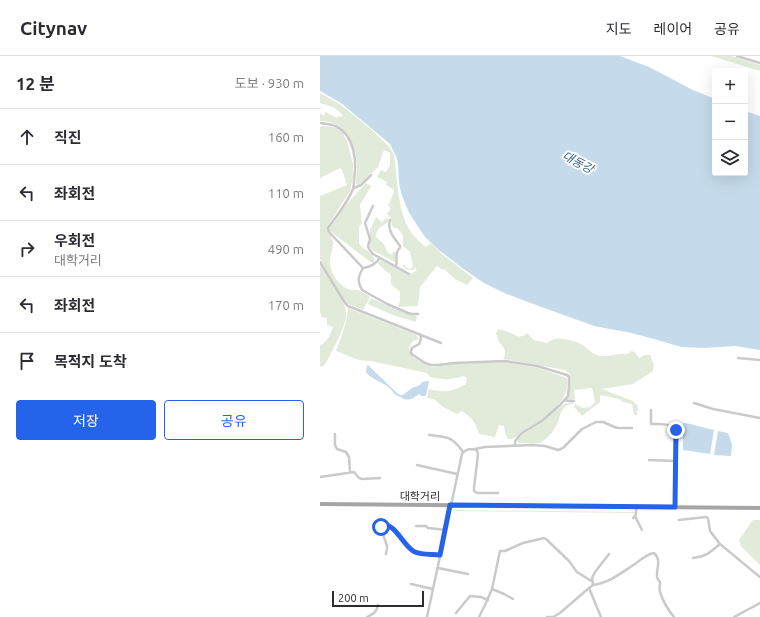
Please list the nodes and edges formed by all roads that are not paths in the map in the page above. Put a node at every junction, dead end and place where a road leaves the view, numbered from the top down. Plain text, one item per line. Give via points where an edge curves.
1 (737, 56) edge
2 (760, 64) edge
3 (320, 123) edge
4 (371, 175) dead end
5 (354, 188) junction
6 (373, 206) dead end
7 (390, 220) dead end
8 (380, 258) junction
9 (320, 262) edge
10 (396, 266) junction
11 (363, 268) junction
12 (409, 274) dead end
13 (418, 314) dead end
14 (420, 334) junction
15 (441, 343) dead end
16 (738, 358) dead end
17 (760, 360) edge
18 (564, 400) junction
19 (574, 401) dead end
20 (694, 403) dead end
21 (651, 410) dead end
22 (760, 418) edge
23 (632, 428) dead end
24 (335, 434) dead end
25 (429, 435) dead end
26 (515, 445) junction
27 (475, 449) junction
28 (463, 452) junction
29 (649, 460) dead end
30 (675, 461) junction
31 (417, 466) dead end
32 (350, 472) junction
33 (458, 474) junction
34 (320, 477) edge
35 (380, 478) dead end
36 (498, 493) dead end
37 (320, 504) edge
38 (450, 505) junction
39 (636, 507) junction
40 (675, 507) junction
41 (760, 508) edge
42 (679, 520) dead end
43 (416, 526) dead end
44 (446, 530) junction
45 (642, 530) dead end
46 (720, 544) junction
47 (386, 554) dead end
48 (609, 554) dead end
49 (440, 555) junction
50 (693, 558) dead end
51 (438, 568) junction
52 (468, 574) dead end
53 (760, 577) edge
54 (593, 583) junction
55 (411, 584) dead end
56 (589, 588) junction
57 (433, 589) junction
58 (492, 589) junction
59 (513, 599) dead end
60 (488, 600) junction
61 (760, 603) edge
62 (378, 605) dead end
63 (456, 613) dead end
64 (367, 617) edge
65 (427, 617) edge
66 (479, 617) edge
67 (547, 617) edge
68 (600, 617) edge
69 (674, 617) edge
70 (734, 617) edge

1 - 2 street
3 - 5 street via 334,125 348,136 356,163
4 - 5 street
5 - 11 street via 328,230
6 - 8 street via 364,224 370,239 369,249
7 - 10 street via 388,226 400,246
8 - 10 street
8 - 11 street via 370,267
9 - 14 street via 348,306
10 - 12 street
11 - 13 street via 358,277 362,290 408,313
14 - 15 street
14 - 18 street via 420,342 412,348 411,353 425,363 438,366 505,361 537,366 569,377 568,396
16 - 17 street
18 - 19 street
18 - 26 street via 543,420 522,433 515,441
20 - 22 street via 713,410
21 - 30 street via 651,424 665,424 675,428
23 - 26 street via 617,428 596,422 558,450 532,444
24 - 32 street via 335,445 349,457
25 - 28 street via 452,439
26 - 27 street
27 - 28 street
27 - 36 street via 478,454 474,491
28 - 33 street
29 - 30 street
30 - 40 street
31 - 33 street
32 - 34 street
32 - 35 street via 354,472 362,479
33 - 38 street
37 - 38 main road, 대학거리
38 - 39 main road, 대학거리
38 - 44 street
39 - 40 main road, 대학거리
39 - 45 street via 634,517
40 - 41 main road, 대학거리
42 - 46 street via 708,518 710,531
43 - 44 street
44 - 49 street
46 - 50 street via 708,554
46 - 53 street
47 - 49 street via 388,549 381,528 386,525 413,551
48 - 54 street via 594,572
49 - 51 street
51 - 52 street
51 - 57 street
54 - 56 street
54 - 58 street via 577,572 544,538 500,551
54 - 69 street via 607,582 648,554 654,553 658,561 657,577 661,594
55 - 57 street
56 - 67 street via 560,613
56 - 68 street
57 - 65 street
58 - 59 street
58 - 60 street
60 - 63 street via 470,596
60 - 66 street
61 - 70 street
62 - 64 street via 377,610

